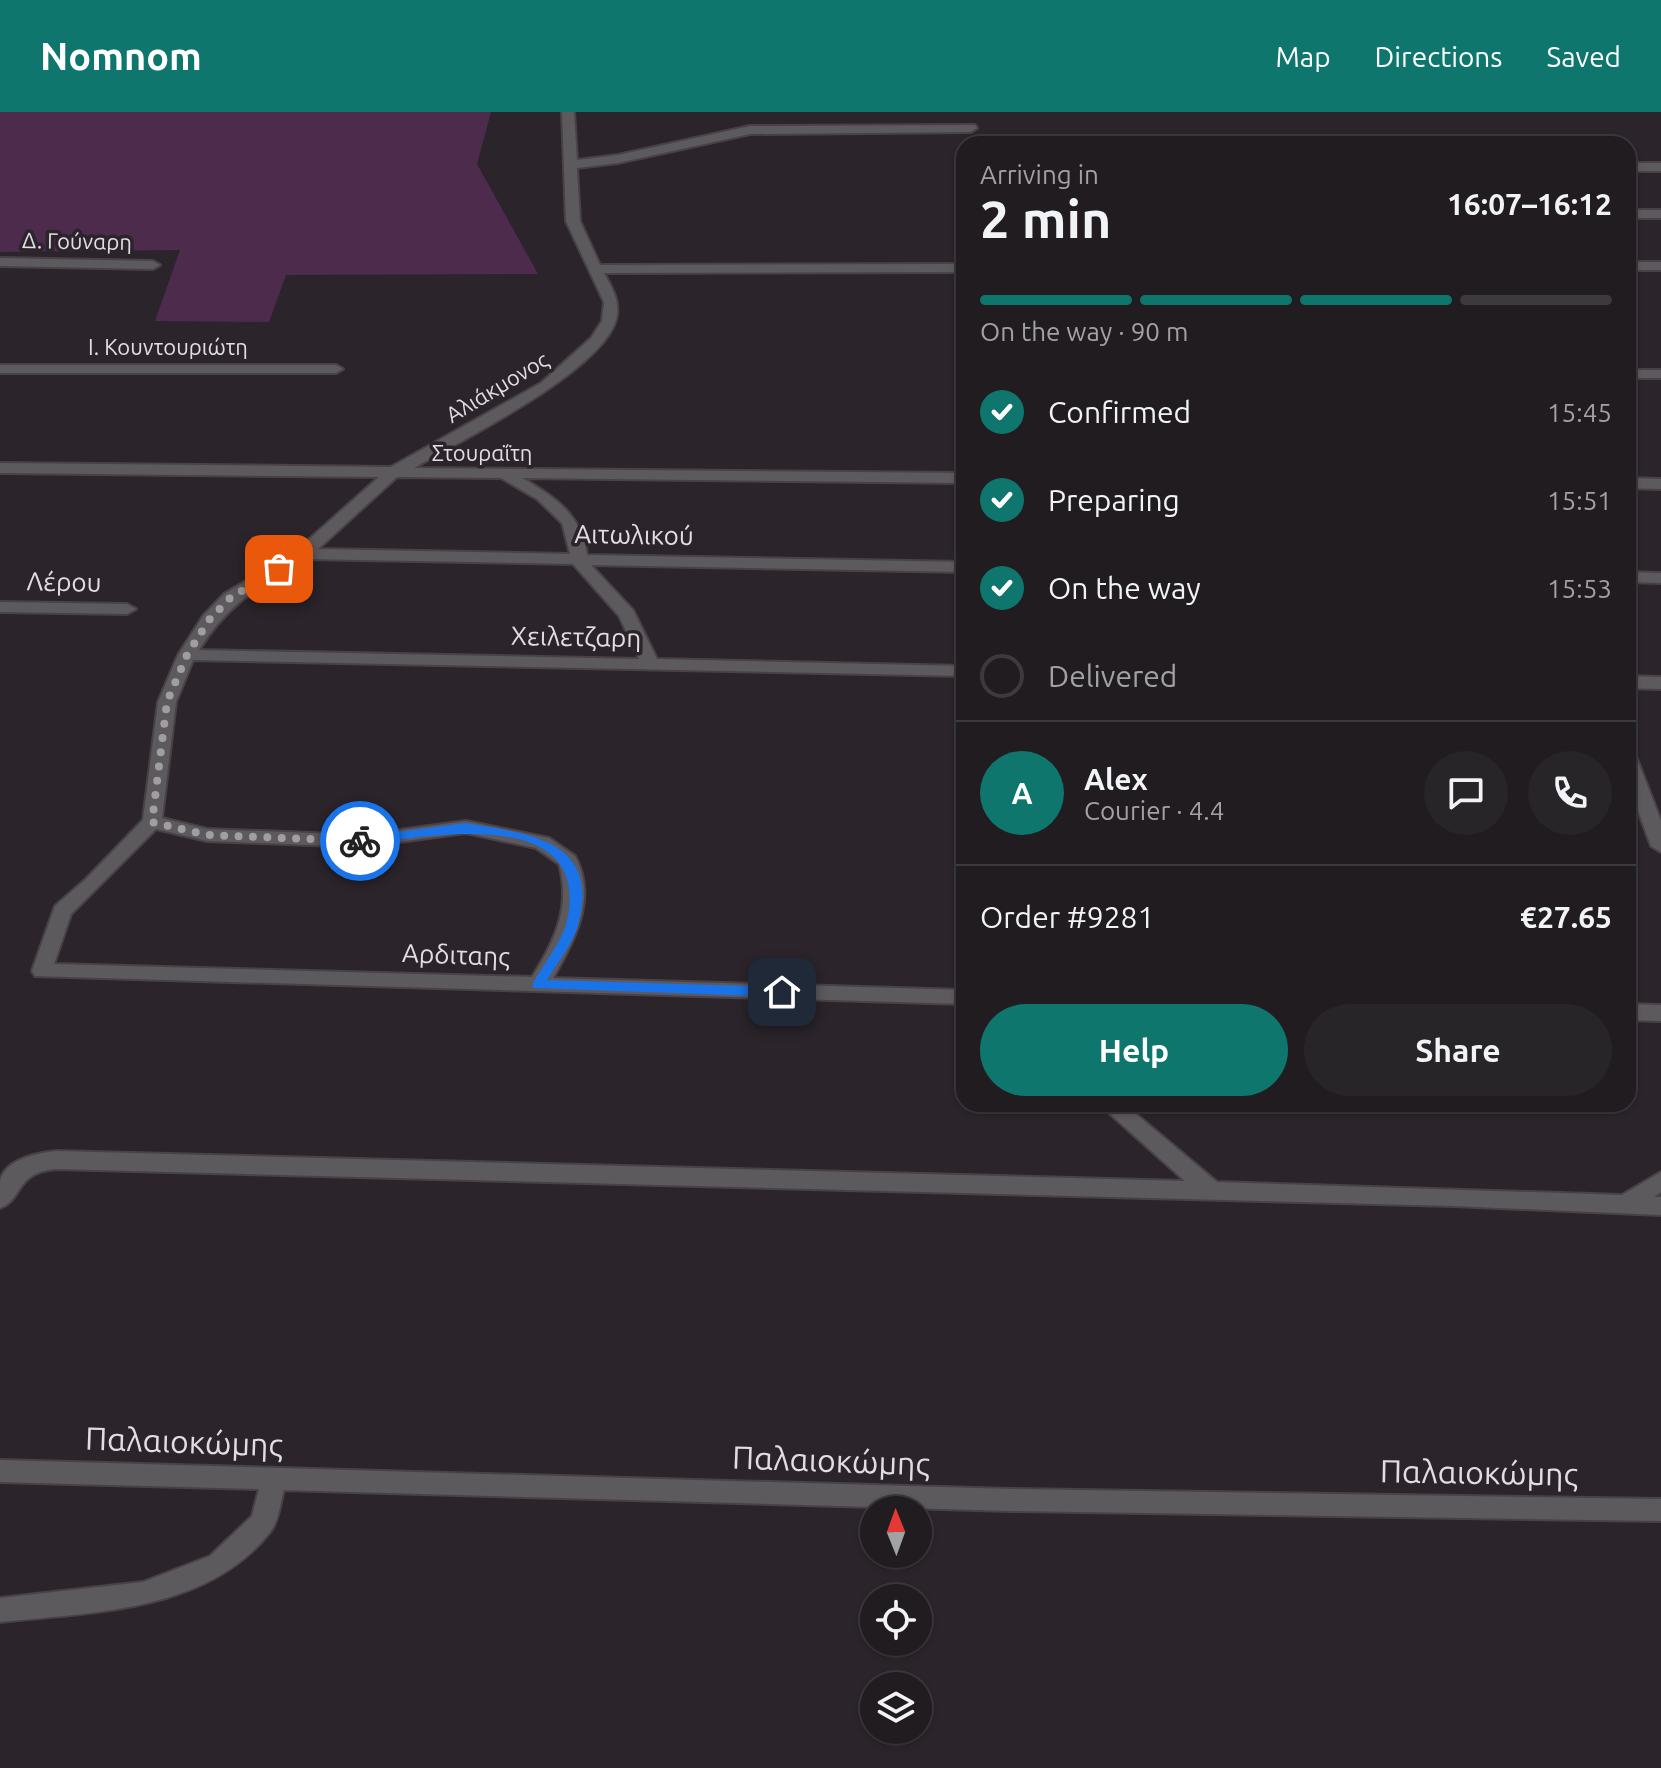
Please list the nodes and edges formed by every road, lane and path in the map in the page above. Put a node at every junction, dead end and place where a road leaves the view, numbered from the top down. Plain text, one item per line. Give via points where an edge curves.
1 (568, 112) edge
2 (971, 128) dead end
3 (569, 165) junction
4 (1636, 167) edge
5 (1661, 167) edge
6 (1636, 214) edge
7 (1661, 214) edge
8 (0, 262) edge
9 (153, 265) dead end
10 (1636, 266) edge
11 (1661, 266) edge
12 (956, 268) edge
13 (596, 269) junction
14 (0, 369) edge
15 (336, 369) dead end
16 (1636, 374) edge
17 (1661, 374) edge
18 (0, 468) edge
19 (391, 474) junction
20 (505, 475) junction
21 (956, 478) edge
22 (1636, 483) edge
23 (1661, 484) edge
24 (303, 554) junction
25 (579, 561) junction
26 (956, 567) edge
27 (1636, 577) edge
28 (1661, 578) edge
29 (0, 607) edge
30 (127, 609) dead end
31 (187, 655) junction
32 (650, 664) junction
33 (956, 671) edge
34 (1636, 682) edge
35 (1661, 683) edge
36 (1636, 780) edge
37 (152, 822) junction
38 (1661, 846) edge
39 (538, 985) junction
40 (956, 997) edge
41 (1636, 1012) edge
42 (1661, 1013) edge
43 (1119, 1112) edge
44 (1661, 1181) edge
45 (1212, 1191) junction
46 (0, 1199) edge
47 (1625, 1205) junction
48 (1661, 1206) edge
49 (0, 1471) edge
50 (274, 1479) junction
51 (1661, 1510) edge
52 (0, 1610) edge

1 - 3 street, Αλιάκμονος
2 - 3 street via 750,130
3 - 13 street, Αλιάκμονος via 573,221
4 - 5 street
6 - 7 street
8 - 9 street, Δ. Γούναρη
10 - 11 street
12 - 13 street
13 - 19 street, Αλιάκμονος via 611,302 609,321 573,365 546,386
14 - 15 street, Ι. Κουντουριώτη
16 - 17 street
18 - 19 street, Στουραΐτη
19 - 20 street, Στουραΐτη
19 - 24 street, Αλιάκμονος
20 - 21 street, Στουραΐτη
20 - 25 street via 543,496 569,521
22 - 23 street
24 - 25 street, Αιτωλικού
24 - 31 street, Αλιάκμονος via 230,598
25 - 26 street, Αιτωλικού
25 - 32 street via 627,614
27 - 28 street
29 - 30 street, Λέρου
31 - 32 street, Χειλετζαρη
31 - 37 street, Αλιάκμονος via 167,702
32 - 33 street, Χειλετζαρη
34 - 35 street
36 - 38 street
37 - 39 street via 207,835 362,841 466,827 542,843 568,861 576,894 573,923
37 - 39 street, Αρδιταης via 62,911 42,971
39 - 40 street, Αρδιταης
41 - 42 street
43 - 45 street
44 - 47 street
45 - 46 street via 38,1160 23,1166
45 - 47 street
47 - 48 street
49 - 50 street, Παλαιοκώμης
50 - 51 street, Παλαιοκώμης via 1027,1500
50 - 52 street via 263,1522 219,1564 144,1594

